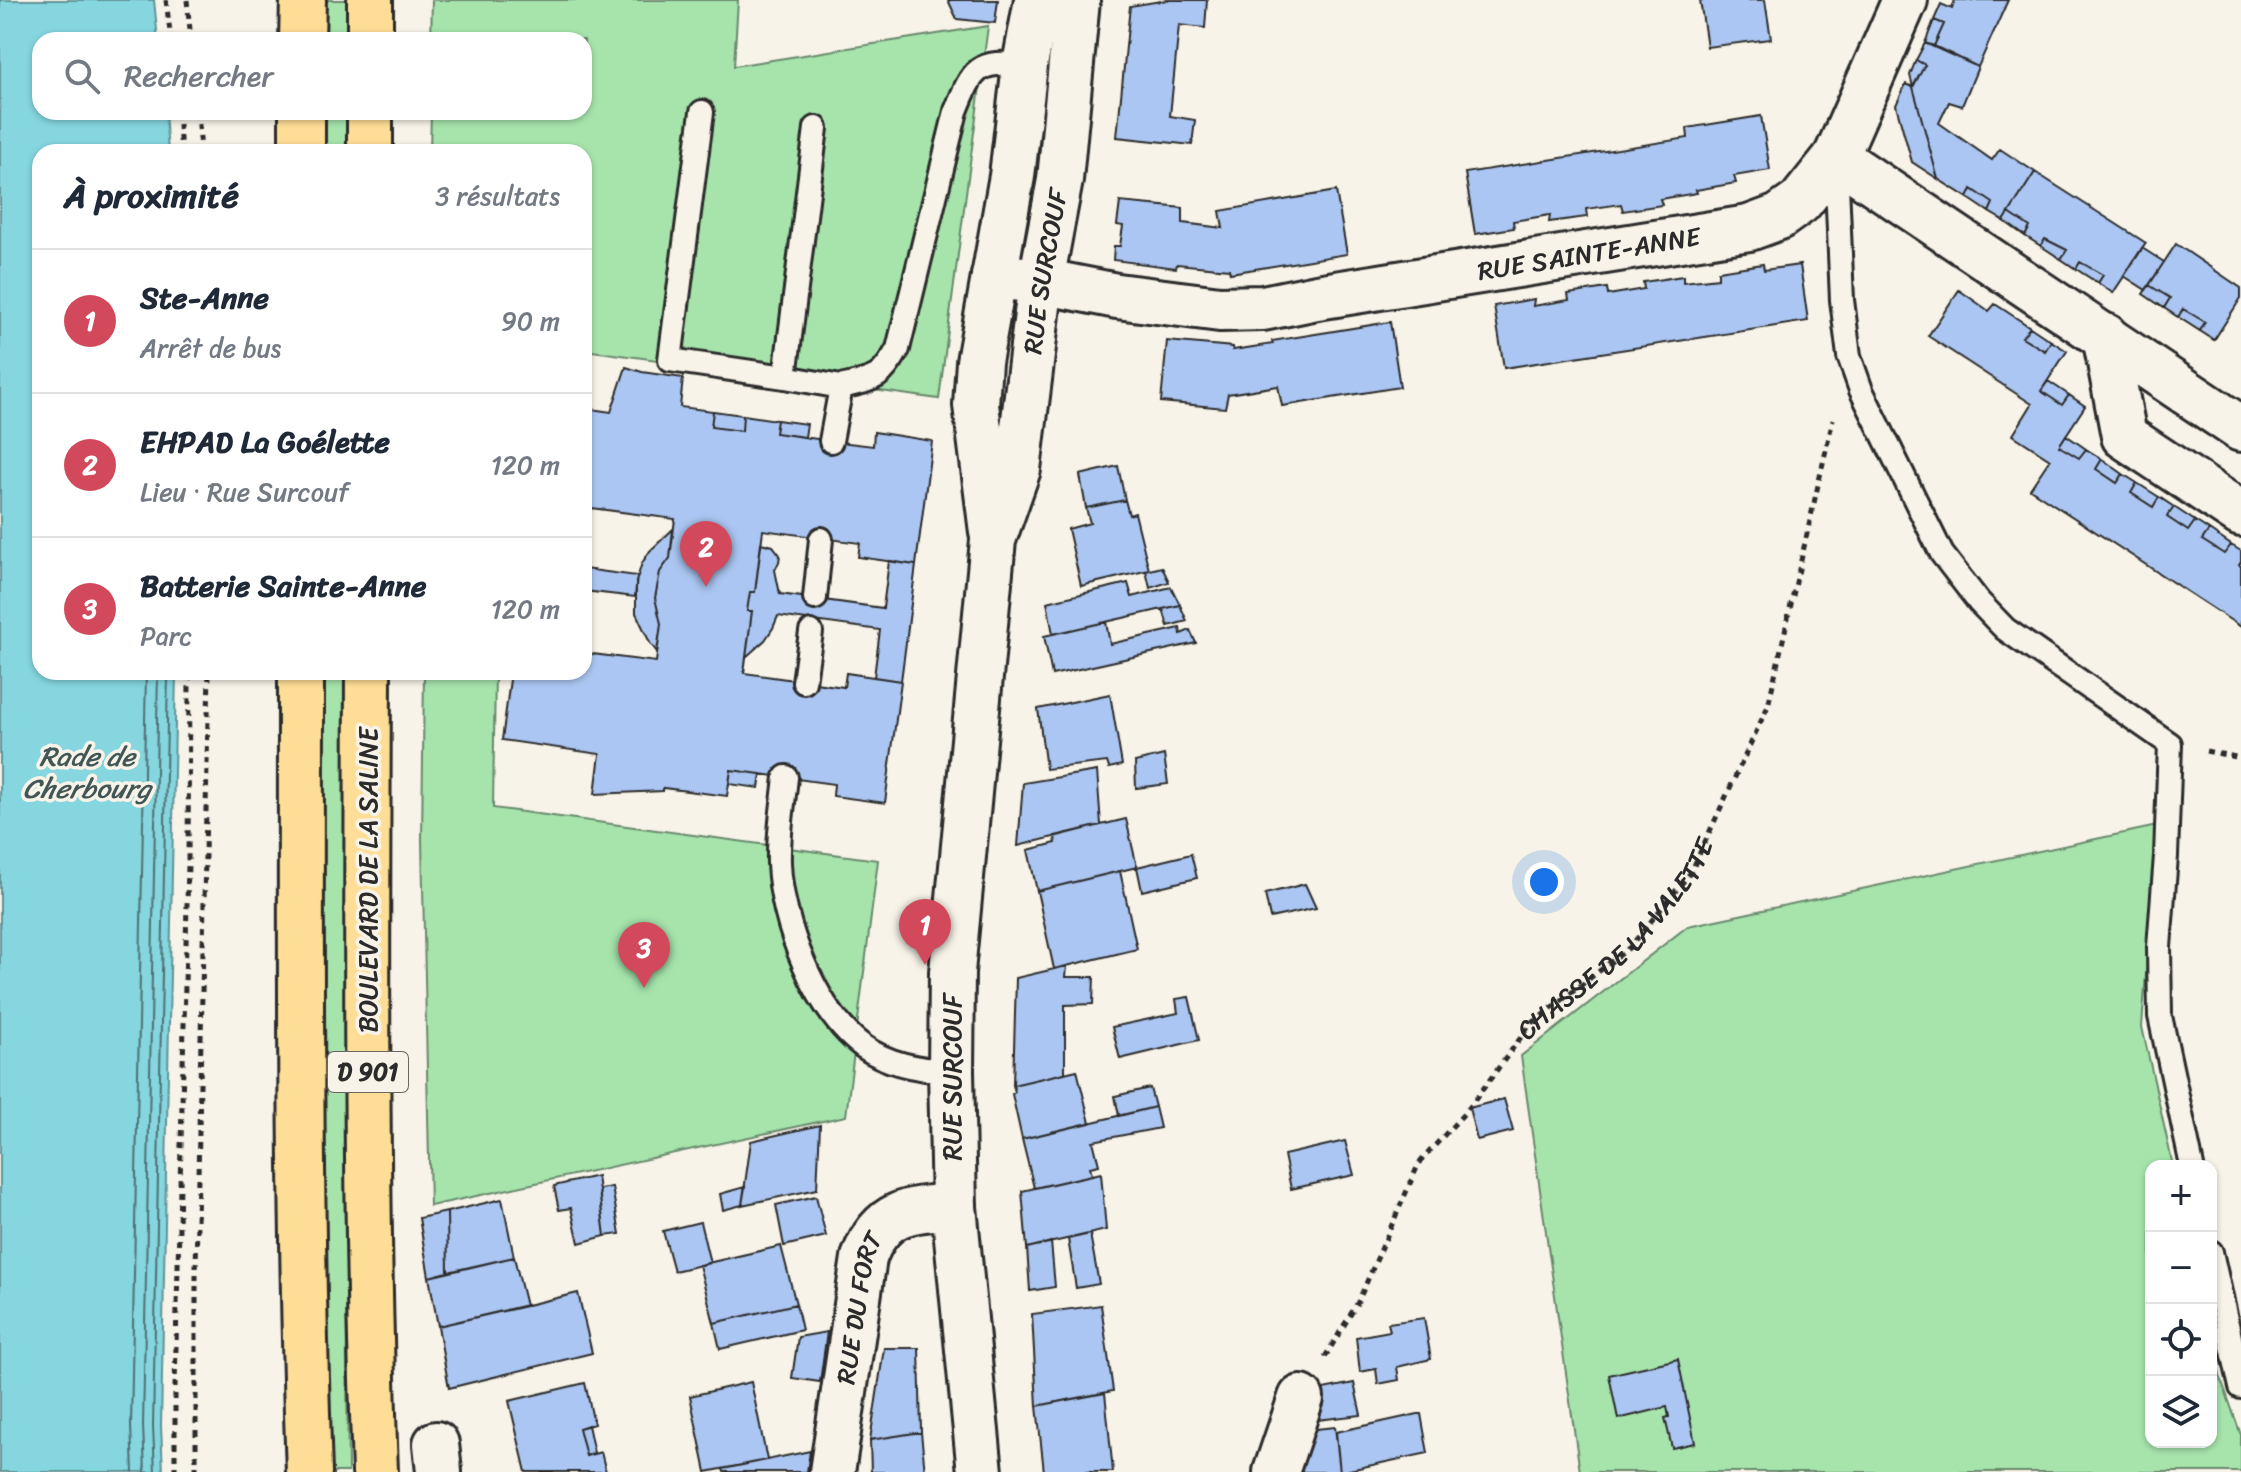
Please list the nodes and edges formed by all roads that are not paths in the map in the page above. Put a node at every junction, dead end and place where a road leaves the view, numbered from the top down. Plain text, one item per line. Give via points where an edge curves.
1 (303, 0) edge
2 (370, 0) edge
3 (1037, 0) edge
4 (1077, 0) edge
5 (1905, 0) edge
6 (302, 32) edge
7 (370, 32) edge
8 (1025, 65) junction
9 (702, 112) dead end
10 (302, 120) edge
11 (370, 120) edge
12 (816, 128) dead end
13 (302, 144) edge
14 (370, 144) edge
15 (1836, 157) junction
16 (994, 276) junction
17 (1041, 281) junction
18 (2105, 336) junction
19 (785, 377) junction
20 (841, 387) junction
21 (2236, 415) edge
22 (831, 441) dead end
23 (2241, 514) edge
24 (821, 539) dead end
25 (993, 540) junction
26 (815, 598) dead end
27 (811, 632) dead end
28 (301, 680) edge
29 (368, 680) edge
30 (804, 682) dead end
31 (786, 777) dead end
32 (951, 1071) junction
33 (2191, 1160) edge
34 (954, 1207) junction
35 (2217, 1279) edge
36 (2241, 1387) edge
37 (1301, 1398) road end
38 (309, 1472) edge
39 (375, 1472) edge
40 (832, 1472) edge
41 (980, 1472) edge
42 (1276, 1472) edge

1 - 6 main road
2 - 7 main road
3 - 8 street, RUE SURCOUF
4 - 17 street, RUE SURCOUF via 1060,180
5 - 15 street, RUE SAINTE-ANNE
8 - 16 street, RUE SURCOUF
8 - 20 lane via 1002,62 980,67 968,79 898,349 876,378
9 - 19 lane via 670,360
10 - 13 main road
11 - 14 main road
12 - 19 lane
15 - 17 street, RUE SAINTE-ANNE via 1800,202 1749,228 1263,308 1220,309
15 - 18 street
15 - 33 lane via 1849,356 1942,554 2005,629 2170,744 2160,1016
16 - 17 street, RUE SAINTE-ANNE
16 - 25 street, RUE SURCOUF via 976,405
17 - 25 street, RUE SURCOUF via 1018,469
18 - 21 street
18 - 23 street via 2124,436
19 - 20 lane
20 - 22 lane
24 - 26 lane
25 - 32 street, RUE SURCOUF via 954,956
27 - 30 lane
28 - 38 main road, D 901 via 300,1032
29 - 39 main road, BOULEVARD DE LA SALINE / D 901 via 367,1030
31 - 32 lane via 779,864 788,922 828,1008 866,1049 924,1070
32 - 34 street, RUE SURCOUF
34 - 40 street, RUE DU FORT via 916,1209 889,1220 869,1243
34 - 41 street, RUE SURCOUF
35 - 36 lane
37 - 42 street

